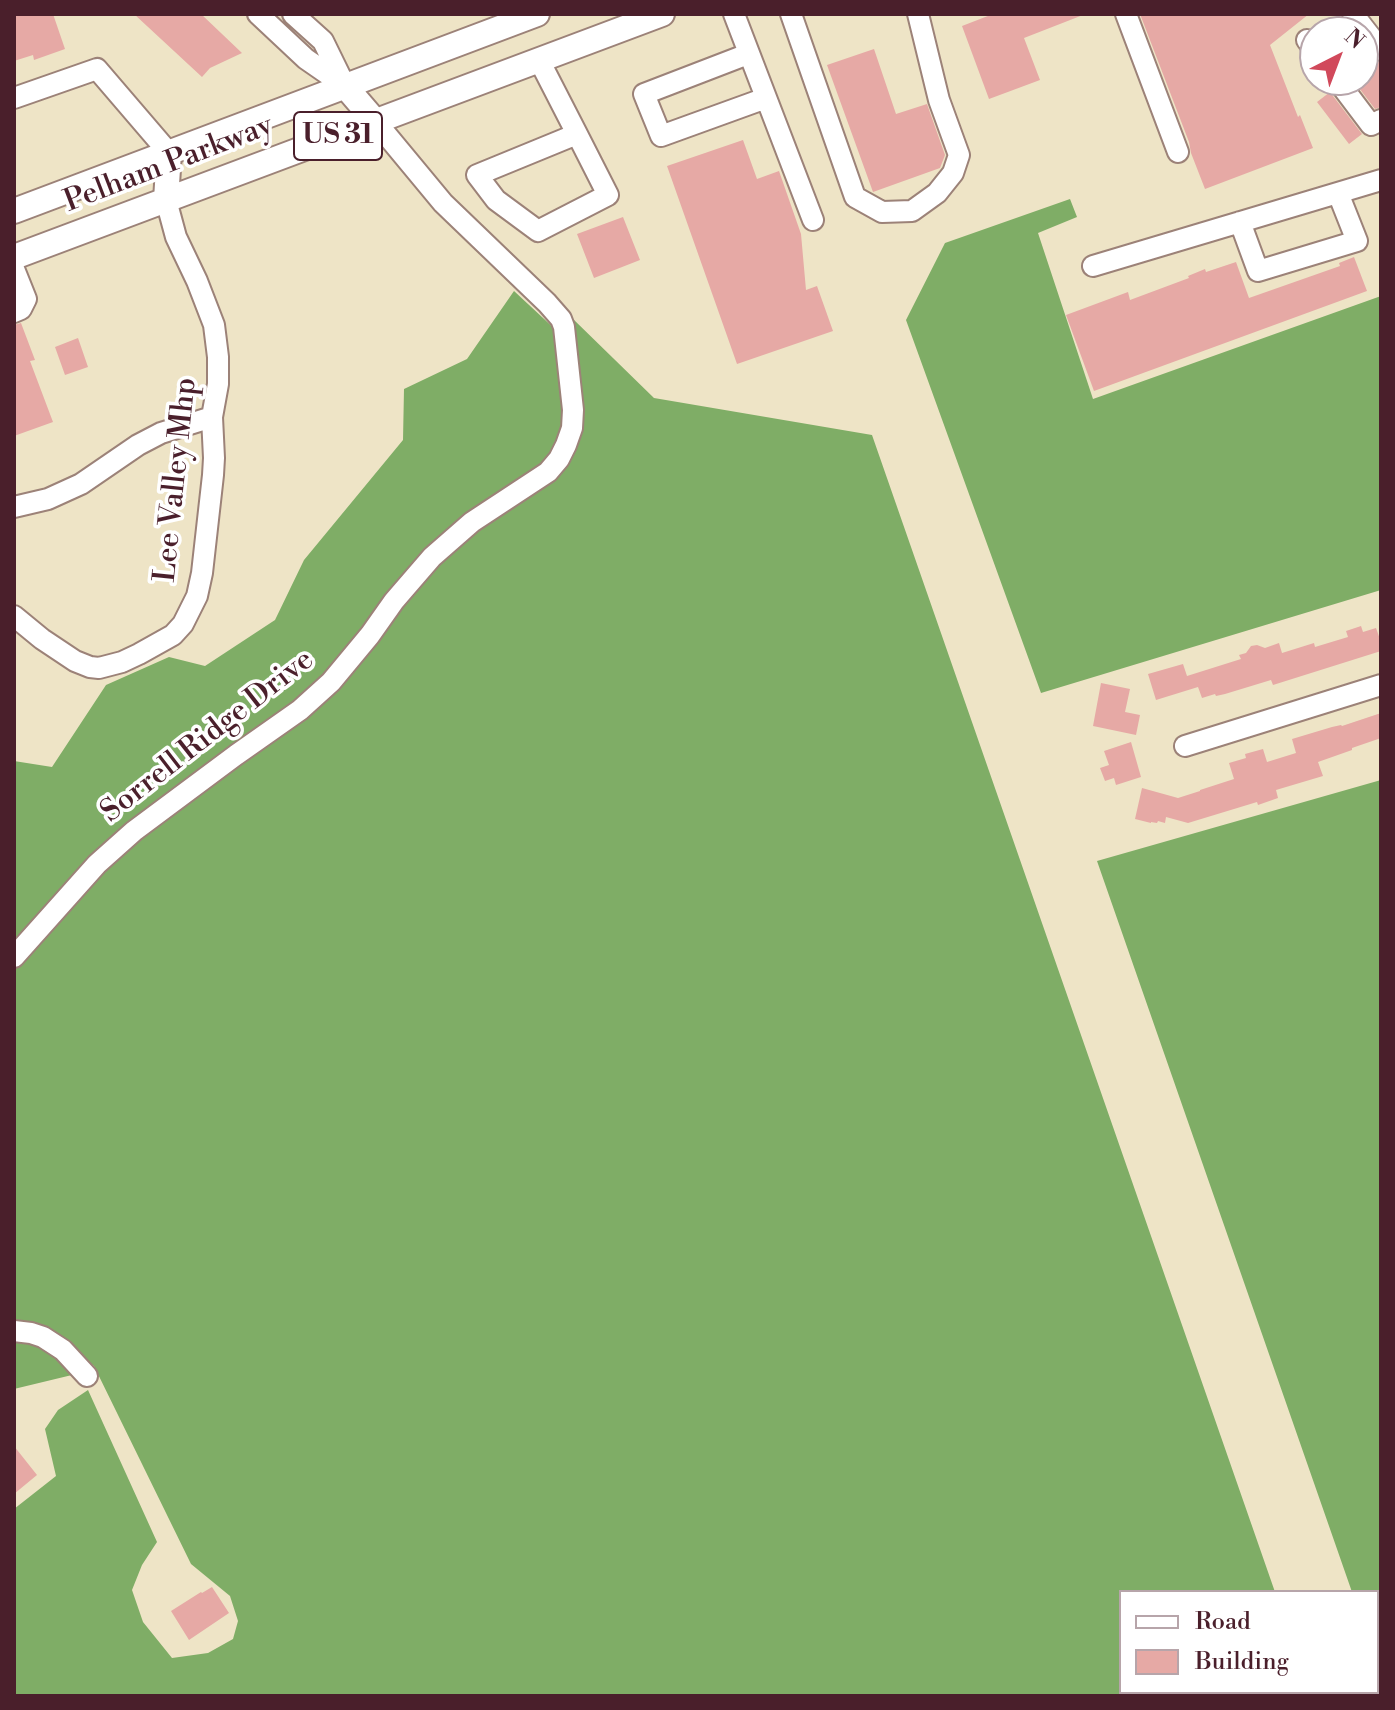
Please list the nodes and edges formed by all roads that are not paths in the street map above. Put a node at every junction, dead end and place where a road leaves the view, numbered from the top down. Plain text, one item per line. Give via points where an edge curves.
1 (258, 14) edge
2 (293, 14) edge
3 (537, 14) edge
4 (662, 14) edge
5 (734, 14) edge
6 (791, 14) edge
7 (918, 14) edge
8 (1126, 14) edge
9 (1353, 14) edge
10 (1381, 50) edge
11 (748, 54) junction
12 (539, 60) junction
13 (345, 86) junction
14 (1349, 96) edge
15 (14, 98) edge
16 (766, 98) junction
17 (1381, 120) edge
18 (375, 121) junction
19 (577, 134) junction
20 (1178, 152) dead end
21 (169, 153) junction
22 (1381, 180) edge
23 (1338, 193) junction
24 (166, 200) junction
25 (14, 211) edge
26 (813, 220) dead end
27 (1240, 222) junction
28 (14, 257) edge
29 (1093, 266) dead end
30 (14, 269) edge
31 (14, 312) edge
32 (212, 417) junction
33 (14, 507) edge
34 (14, 616) edge
35 (1381, 685) edge
36 (1185, 746) dead end
37 (14, 957) edge
38 (14, 1331) edge
39 (87, 1376) dead end

1 - 13 street via 306,59
2 - 13 street via 323,41
3 - 13 main road, Pelham Parkway / US 31
4 - 12 main road, Pelham Parkway / US 31
5 - 11 street
6 - 7 street via 855,197 882,212 912,211 937,193 959,155
8 - 20 street
9 - 10 street
11 - 16 street
11 - 16 street via 644,94 661,136
12 - 18 main road, Pelham Parkway / US 31
12 - 19 street
13 - 18 main road
13 - 21 main road, Pelham Parkway / US 31
14 - 17 street via 1371,125
15 - 21 street via 97,69
16 - 26 street
18 - 24 main road, Pelham Parkway / US 31
18 - 37 street, Sorrell Ridge Drive via 443,203 561,319 573,410 566,445 548,472 472,522 432,557 331,682 134,831 97,864
19 - 19 street via 608,195 538,231 496,200 477,175
21 - 24 main road
21 - 25 main road, Pelham Parkway / US 31
22 - 23 street
23 - 27 street
23 - 27 street via 1357,241 1258,271
24 - 28 main road, Pelham Parkway / US 31
24 - 32 street, Lee Valley Mhp via 214,325 218,384
27 - 29 street
30 - 31 street via 26,299
32 - 33 street via 161,433 48,499
32 - 34 street, Lee Valley Mhp via 214,458 202,573 190,611 173,635 122,662 90,667
35 - 36 street
38 - 39 street via 43,1337

